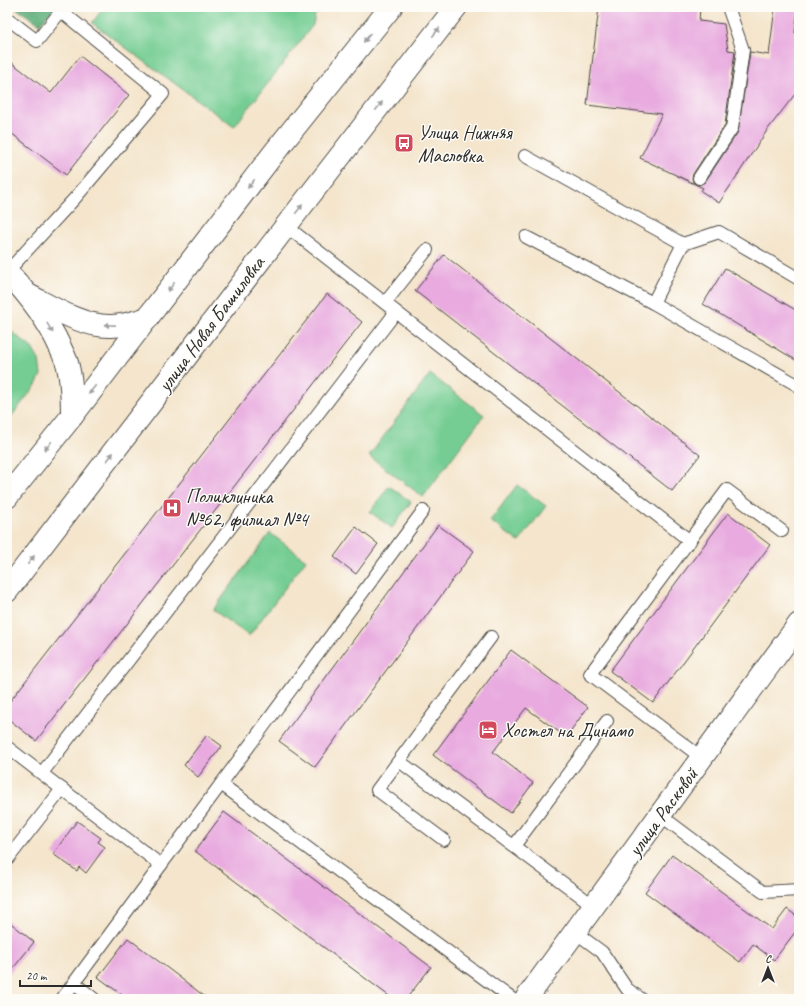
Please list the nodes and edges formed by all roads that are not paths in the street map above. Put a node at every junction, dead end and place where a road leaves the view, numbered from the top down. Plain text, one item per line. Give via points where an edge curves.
1 (391, 7) edge
2 (456, 7) edge
3 (728, 7) edge
4 (62, 9) edge
5 (7, 18) edge
6 (525, 156) dead end
7 (699, 178) dead end
8 (286, 226) junction
9 (526, 237) dead end
10 (683, 244) junction
11 (427, 250) dead end
12 (7, 272) edge
13 (799, 278) edge
14 (29, 295) junction
15 (385, 303) junction
16 (653, 303) junction
17 (396, 312) junction
18 (148, 318) junction
19 (799, 386) edge
20 (72, 416) junction
21 (7, 497) edge
22 (423, 511) dead end
23 (782, 531) dead end
24 (690, 541) junction
25 (7, 591) edge
26 (797, 632) edge
27 (491, 637) dead end
28 (607, 721) dead end
29 (7, 746) edge
30 (702, 758) junction
31 (399, 761) junction
32 (42, 773) junction
33 (221, 784) junction
34 (62, 789) junction
35 (660, 816) junction
36 (444, 840) dead end
37 (514, 846) junction
38 (7, 860) edge
39 (161, 865) junction
40 (799, 890) edge
41 (594, 906) junction
42 (575, 932) junction
43 (74, 983) junction
44 (62, 999) edge
45 (94, 999) edge
46 (512, 999) edge
47 (526, 999) edge
48 (641, 999) edge

1 -> 18 main road via 274,153
8 -> 2 main road, улица Новая Башиловка
3 - 7 lane via 743,50 732,128
4 - 5 lane via 37,41
4 - 12 lane via 162,94 76,197
6 - 10 lane
8 - 15 lane
25 -> 8 main road, улица Новая Башиловка
9 - 16 lane
10 - 13 lane via 719,232
10 - 16 lane
11 - 15 lane
12 - 14 main road
18 -> 14 main road via 130,324 110,326 89,323 60,312
14 -> 20 main road via 53,333 68,366 72,385
15 - 17 lane
16 - 19 lane
17 - 24 lane
17 - 32 lane
18 -> 20 main road
20 -> 21 main road
22 - 33 lane
23 - 24 lane via 727,490
24 - 30 lane via 590,674
26 - 30 main road, улица Расковой
27 - 31 lane
28 - 37 lane
29 - 32 lane
30 - 35 main road, улица Расковой
31 - 36 lane via 377,790
31 - 37 lane
32 - 34 lane
33 - 39 lane
33 - 46 lane
34 - 38 lane
34 - 39 lane
35 - 40 lane via 762,892
35 - 41 main road, улица Расковой
37 - 41 lane
39 - 43 lane
41 - 42 main road, улица Расковой
42 - 47 main road, улица Расковой
42 - 48 lane via 602,952 627,989
43 - 44 lane
43 - 45 lane

